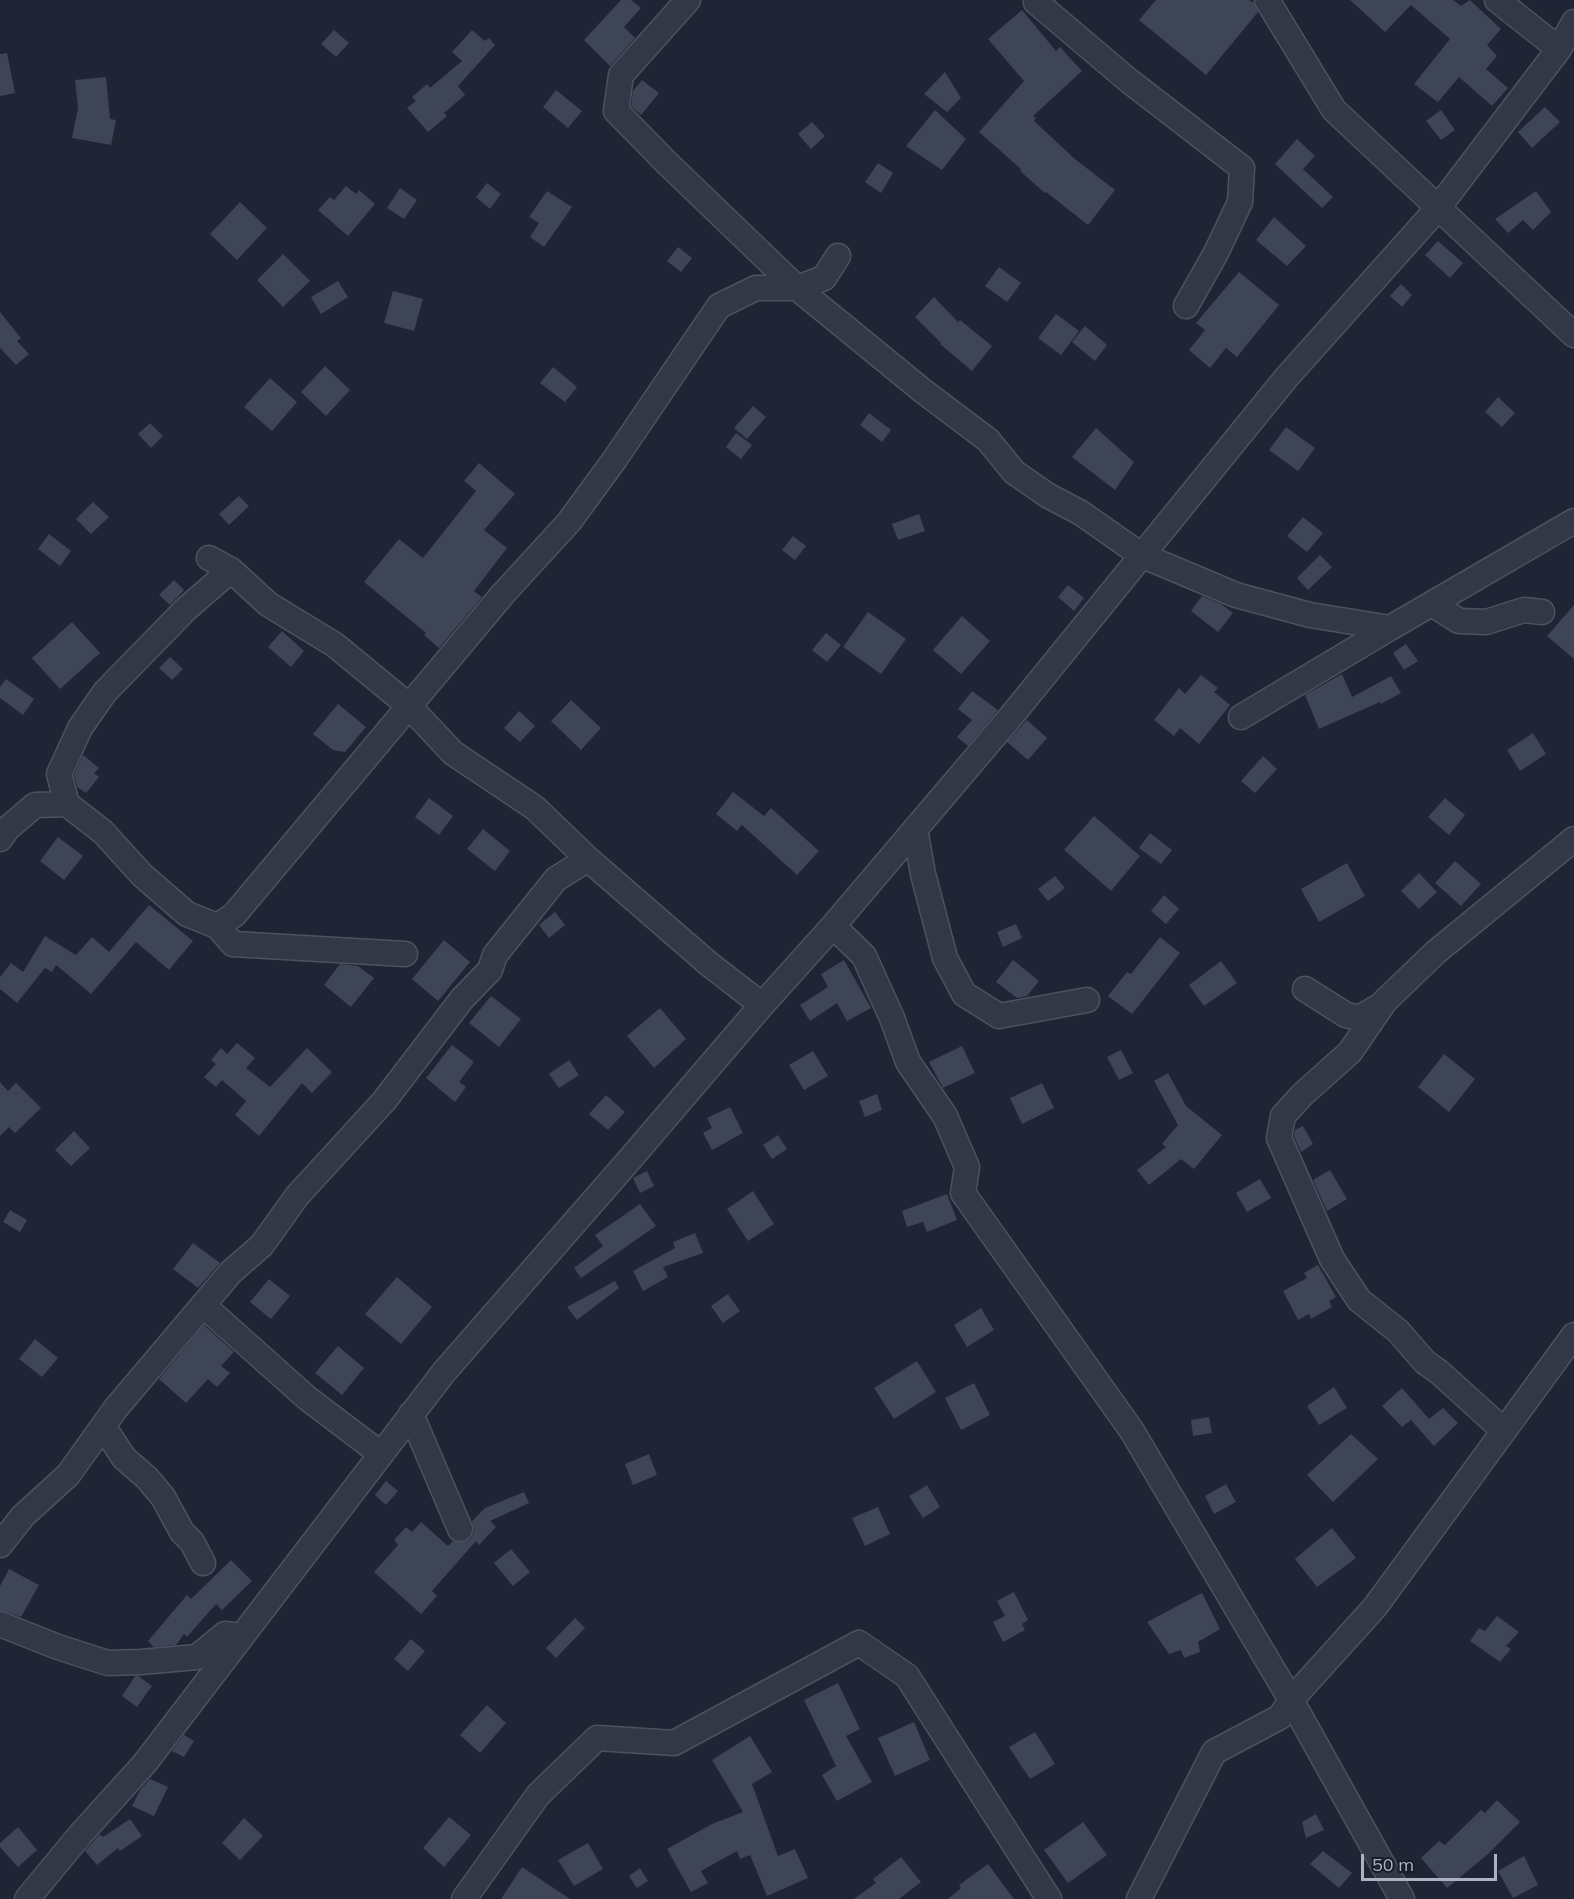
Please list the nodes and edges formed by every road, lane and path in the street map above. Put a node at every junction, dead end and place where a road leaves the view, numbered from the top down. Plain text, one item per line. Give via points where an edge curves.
1 (687, 0) edge
2 (1036, 0) edge
3 (1267, 0) edge
4 (1497, 0) edge
5 (1574, 22) edge
6 (1559, 49) junction
7 (1438, 208) junction
8 (838, 256) dead end
9 (797, 288) junction
10 (1186, 306) dead end
11 (1574, 335) edge
12 (1574, 521) edge
13 (1141, 555) junction
14 (209, 558) dead end
15 (231, 570) junction
16 (1432, 604) junction
17 (1542, 612) dead end
18 (1390, 628) junction
19 (408, 705) junction
20 (1241, 717) dead end
21 (68, 804) junction
22 (915, 829) junction
23 (0, 839) edge
24 (1574, 839) edge
25 (588, 859) junction
26 (217, 926) junction
27 (833, 926) junction
28 (405, 954) dead end
29 (1305, 989) dead end
30 (1087, 1000) dead end
31 (1385, 1001) junction
32 (762, 1005) junction
33 (203, 1305) junction
34 (1574, 1335) edge
35 (411, 1414) junction
36 (103, 1426) junction
37 (1503, 1430) junction
38 (381, 1454) junction
39 (460, 1529) dead end
40 (0, 1545) edge
41 (203, 1563) dead end
42 (0, 1624) edge
43 (242, 1636) junction
44 (1291, 1700) junction
45 (27, 1899) edge
46 (464, 1899) edge
47 (1049, 1899) edge
48 (1139, 1899) edge
49 (1402, 1899) edge

1 - 9 street via 621,75 616,111
2 - 10 street via 1128,80 1242,168 1240,202
3 - 7 street via 1334,110
4 - 6 street
5 - 6 street
6 - 7 street
7 - 11 street
7 - 13 street via 1286,378
8 - 9 street via 824,278
9 - 13 street via 988,440 1014,472
9 - 19 street via 756,288 719,306 569,522
12 - 16 street
13 - 18 street via 1236,595 1310,615
13 - 22 street
14 - 15 street
15 - 19 street via 268,604 335,645
15 - 21 street via 186,609 105,692 80,729 59,774
16 - 17 street via 1459,621 1486,622 1524,610
16 - 18 street
18 - 20 street
19 - 25 street via 453,753 535,808
19 - 26 street via 234,915
21 - 23 street via 35,805
21 - 26 street via 103,832 142,875 187,914
22 - 27 street
22 - 30 street via 945,958 964,994 999,1017
24 - 31 street via 1436,952
25 - 32 street
25 - 33 street via 556,879 495,955 490,970 462,999 384,1101 297,1196 262,1245 231,1272
26 - 28 street via 233,944
27 - 32 street
27 - 44 street via 864,956 908,1062 945,1116 967,1167 963,1193 1132,1431
29 - 31 street via 1346,1015 1359,1018
31 - 37 street via 1350,1052 1283,1116 1279,1138 1332,1259 1359,1300 1398,1331 1425,1362
32 - 35 street
33 - 36 street
33 - 38 street via 307,1398
34 - 37 street
35 - 38 street
35 - 39 street
36 - 40 street via 68,1475 23,1516
36 - 41 street via 124,1458 163,1497
37 - 44 street via 1375,1607
38 - 43 street
42 - 43 street via 108,1663 197,1657 225,1634
43 - 45 street via 145,1763
44 - 48 street via 1280,1717 1214,1752
44 - 49 street
46 - 47 street via 538,1796 597,1738 674,1743 859,1643 907,1676

